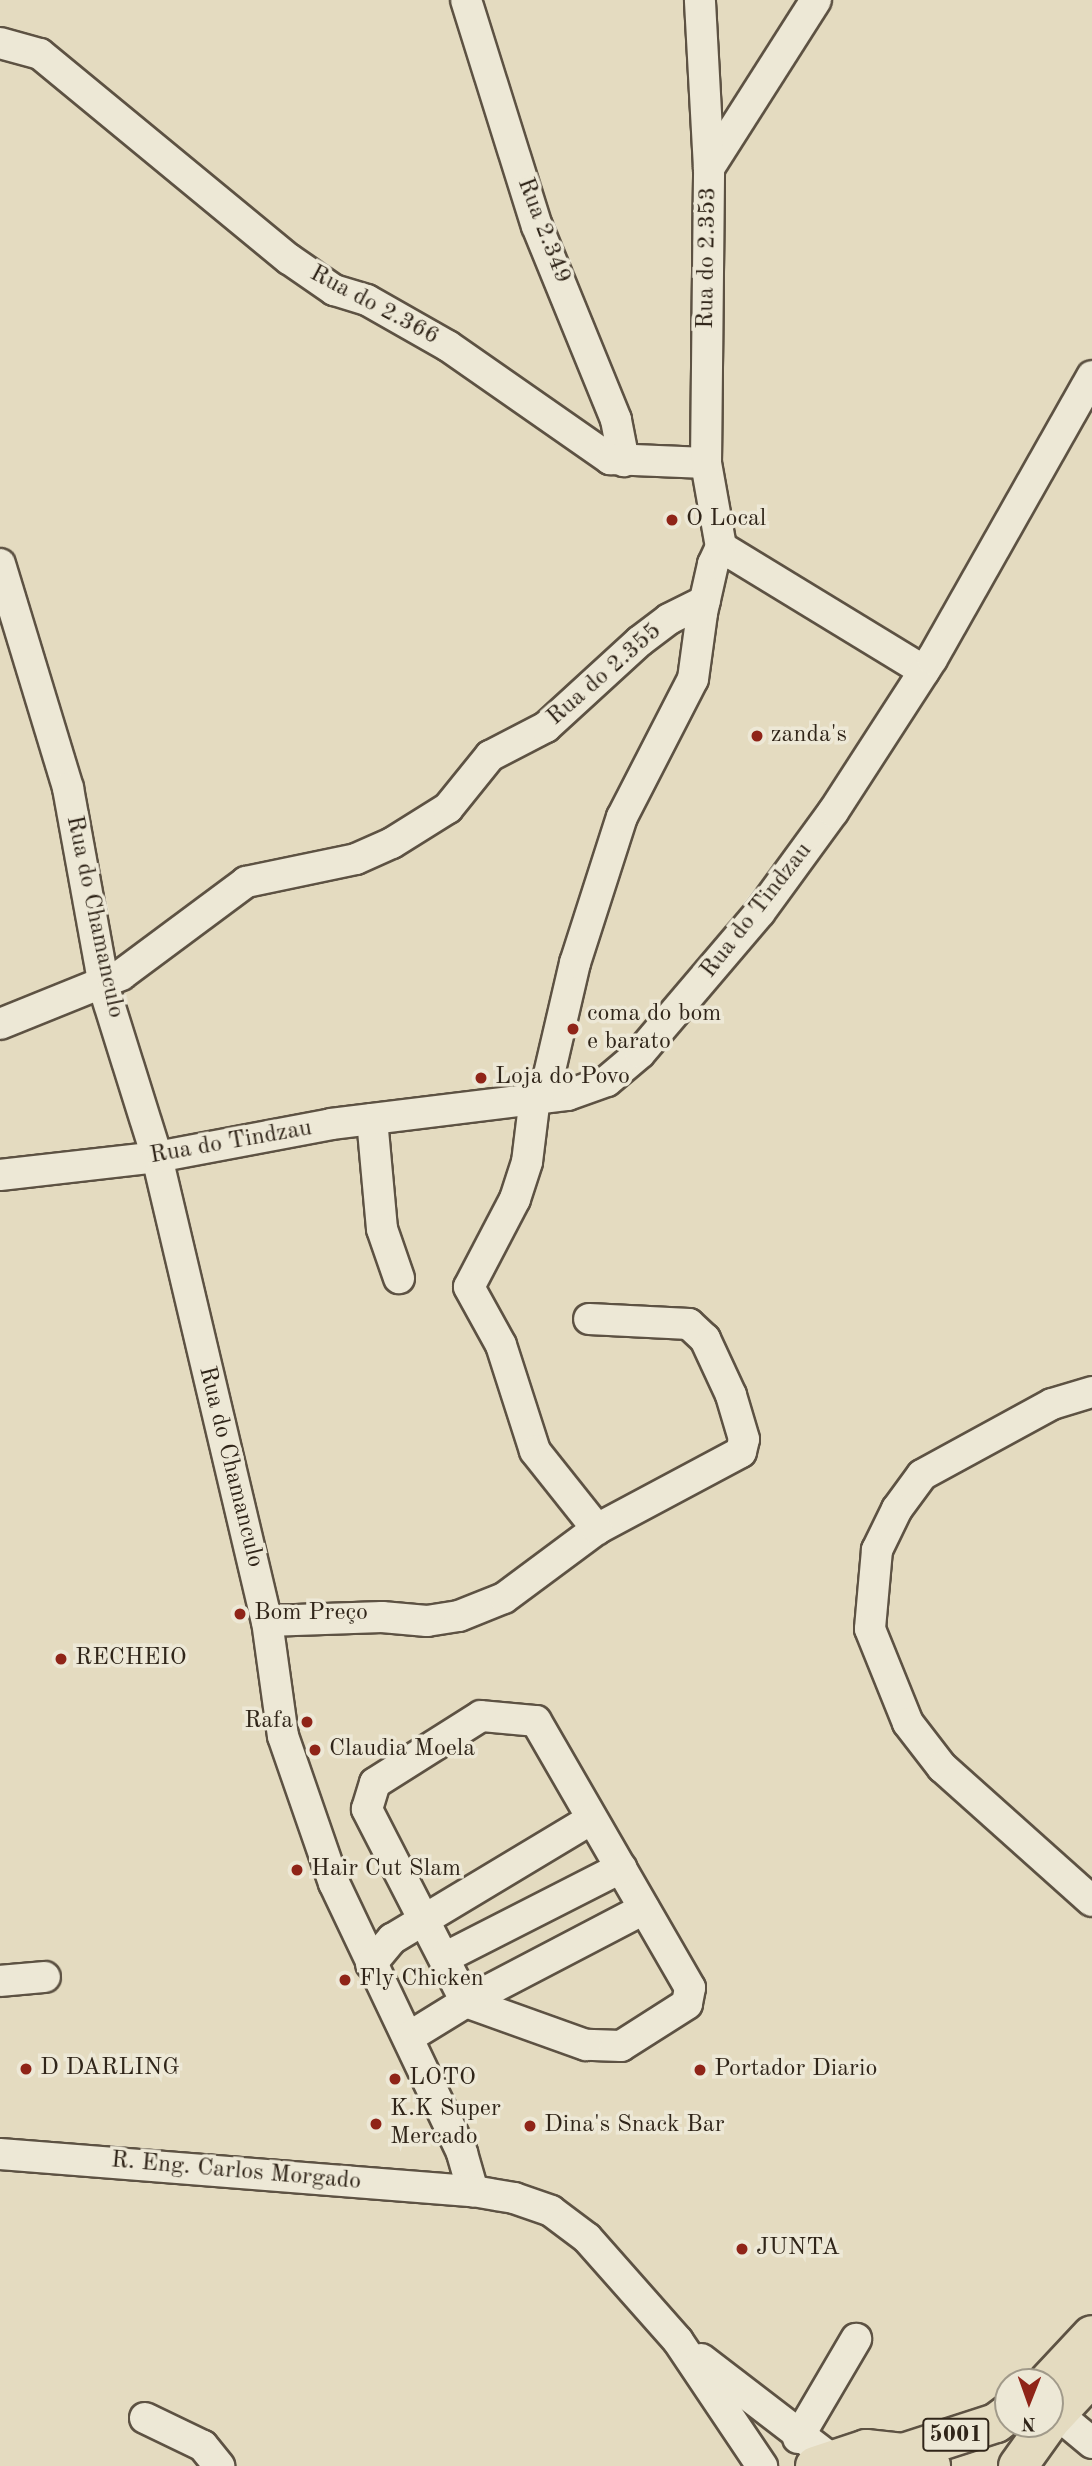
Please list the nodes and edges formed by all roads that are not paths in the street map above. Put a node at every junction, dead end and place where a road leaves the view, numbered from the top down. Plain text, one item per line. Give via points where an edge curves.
1 (466, 0) edge
2 (699, 0) edge
3 (816, 0) edge
4 (0, 43) edge
5 (709, 168) junction
6 (1092, 376) edge
7 (624, 461) junction
8 (706, 463) junction
9 (717, 555) junction
10 (0, 564) edge
11 (705, 601) junction
12 (923, 671) junction
13 (104, 984) junction
14 (0, 1024) edge
15 (539, 1096) junction
16 (372, 1119) junction
17 (157, 1157) junction
18 (0, 1175) edge
19 (399, 1278) dead end
20 (589, 1319) dead end
21 (1092, 1392) edge
22 (597, 1529) junction
23 (265, 1610) junction
24 (592, 1819) junction
25 (621, 1868) junction
26 (1092, 1901) edge
27 (644, 1909) junction
28 (424, 1919) junction
29 (444, 1958) junction
30 (371, 1964) junction
31 (45, 1978) dead end
32 (0, 1982) edge
33 (466, 2002) junction
34 (409, 2037) junction
35 (0, 2154) edge
36 (473, 2191) junction
37 (1092, 2335) edge
38 (856, 2339) dead end
39 (678, 2341) junction
40 (1092, 2376) edge
41 (145, 2418) dead end
42 (1067, 2421) edge
43 (994, 2424) edge
44 (815, 2454) edge
45 (917, 2460) edge
46 (219, 2466) edge
47 (762, 2466) edge
48 (1018, 2466) edge

1 - 7 street, Rua 2.349 via 537,226 616,420
2 - 5 street
3 - 5 street, Rua do 2.353
4 - 7 street, Rua do 2.366 via 40,54 289,259 334,290 367,300 422,330 610,459
5 - 8 street, Rua do 2.353
6 - 12 street, Rua do Tindzau
7 - 8 street, Rua do 2.366
8 - 9 street, Rua do 2.353
9 - 11 street
9 - 12 street
10 - 13 street, Rua do Chamanculo via 68,788
11 - 13 street, Rua do 2.355 via 679,612 640,641 546,727 490,756 448,808 356,859 246,882
11 - 15 street via 693,678 622,817 597,886
12 - 15 street, Rua do Tindzau via 792,868 640,1053 607,1081 586,1091
13 - 14 street, Rua do 2.355
13 - 17 street, Rua do Chamanculo
15 - 16 street, Rua do Tindzau
15 - 22 street via 515,1199 469,1287 501,1345 535,1451
16 - 17 street, Rua do Tindzau
16 - 19 street via 382,1229
17 - 18 street, Rua do Tindzau
17 - 23 street, Rua do Chamanculo
20 - 22 street via 689,1324 705,1339 731,1395 744,1439 741,1452
21 - 26 street via 1052,1404 922,1475 897,1509 877,1550 870,1629 908,1723 942,1768
22 - 23 street via 504,1598 459,1616 427,1621
23 - 30 street, Rua do Chamanculo via 283,1736 334,1883
24 - 25 street
24 - 28 street
24 - 28 street via 536,1721 481,1716 375,1783 367,1809
25 - 27 street
25 - 29 street
27 - 33 street
27 - 33 street via 692,1996 687,2004 621,2046 586,2045
28 - 29 street
28 - 30 street via 392,1939
29 - 33 street
30 - 34 street, Rua do Chamanculo
31 - 32 street
33 - 34 street
34 - 36 street, Rua do Chamanculo via 462,2153
35 - 36 street, R. Eng. Carlos Morgado
36 - 39 street, R. Eng. Carlos Morgado via 551,2211 587,2238
37 - 42 highway, 5001
38 - 44 street
39 - 44 street
39 - 47 street
40 - 42 highway, 5001
41 - 46 street via 203,2446
42 - 48 highway, 5001
43 - 45 highway, 5001
44 - 45 highway via 866,2449

